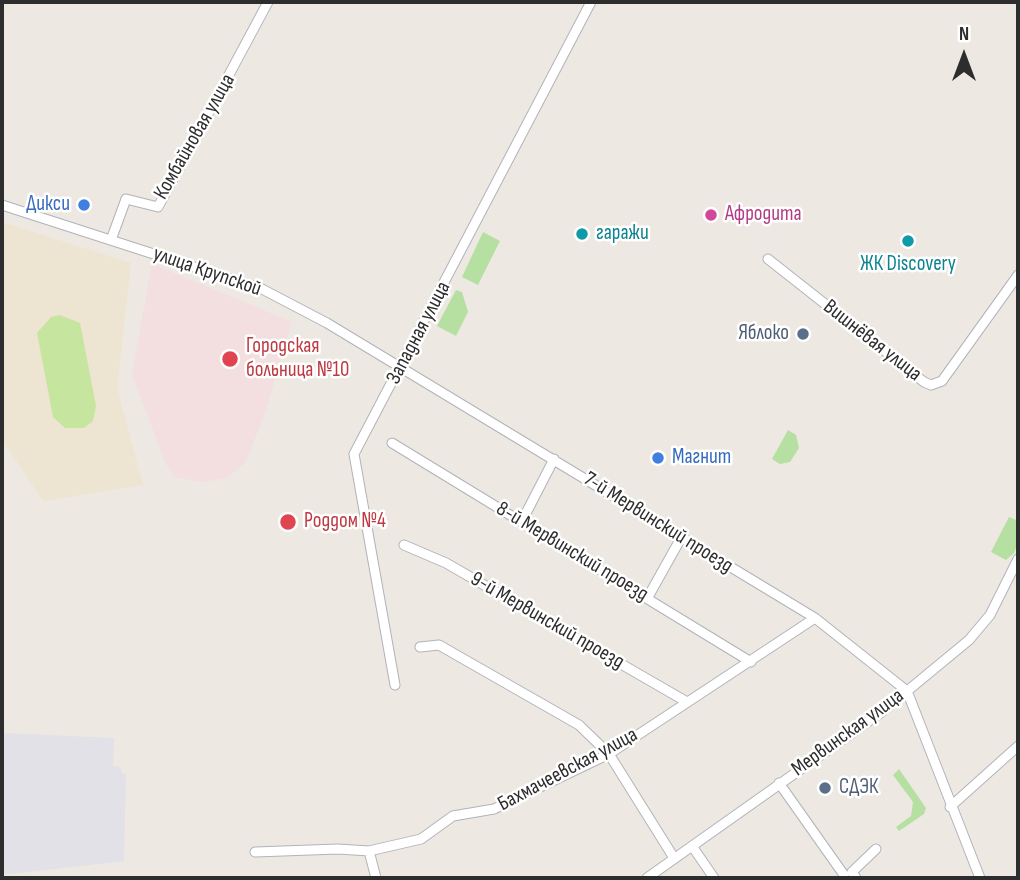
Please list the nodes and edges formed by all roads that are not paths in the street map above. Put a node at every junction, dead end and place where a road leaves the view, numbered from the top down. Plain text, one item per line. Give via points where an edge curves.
1 (268, 2) edge
2 (591, 2) edge
3 (2, 205) edge
4 (111, 240) junction
5 (768, 260) dead end
6 (1018, 275) edge
7 (401, 367) junction
8 (392, 443) dead end
9 (554, 458) junction
10 (522, 521) junction
11 (681, 538) junction
12 (404, 545) dead end
13 (1018, 559) edge
14 (648, 597) junction
15 (815, 618) junction
16 (420, 647) dead end
17 (751, 662) junction
18 (395, 685) dead end
19 (907, 691) junction
20 (687, 702) junction
21 (1018, 746) edge
22 (609, 754) junction
23 (779, 783) junction
24 (950, 807) junction
25 (692, 846) junction
26 (876, 849) dead end
27 (369, 851) junction
28 (256, 852) dead end
29 (674, 858) junction
30 (848, 876) edge
31 (376, 878) edge
32 (647, 878) edge
33 (714, 878) edge
34 (980, 878) edge

1 - 4 street, Комбайновая улица via 158,207 126,199
2 - 7 street, Западная улица
3 - 4 street, улица Крупской
4 - 7 street, улица Крупской via 262,289
5 - 6 street, Вишнёвая улица via 931,385 943,381
7 - 9 street, 7-й Мервинский проезд
7 - 18 street, Западная улица via 354,454
8 - 10 street, 8-й Мервинский проезд
9 - 10 street
9 - 11 street, 7-й Мервинский проезд
10 - 14 street, 8-й Мервинский проезд
11 - 14 street
11 - 15 street, 7-й Мервинский проезд
12 - 20 street, 9-й Мервинский проезд via 446,563
13 - 19 street, Мервинская улица via 983,626
14 - 17 street, 8-й Мервинский проезд
15 - 17 street, Бахмачеевская улица
15 - 19 street, 7-й Мервинский проезд
16 - 22 street via 439,645 579,725
17 - 20 street, Бахмачеевская улица
19 - 23 street, Мервинская улица
19 - 24 street
20 - 22 street, Бахмачеевская улица
21 - 24 street
22 - 27 street, Бахмачеевская улица via 494,809 453,817 421,839
22 - 29 street
23 - 25 street, Мервинская улица
23 - 30 street
24 - 34 street
25 - 29 street, Мервинская улица
25 - 33 street
26 - 30 street
27 - 28 street, Бахмачеевская улица
27 - 31 street
29 - 32 street, Мервинская улица

